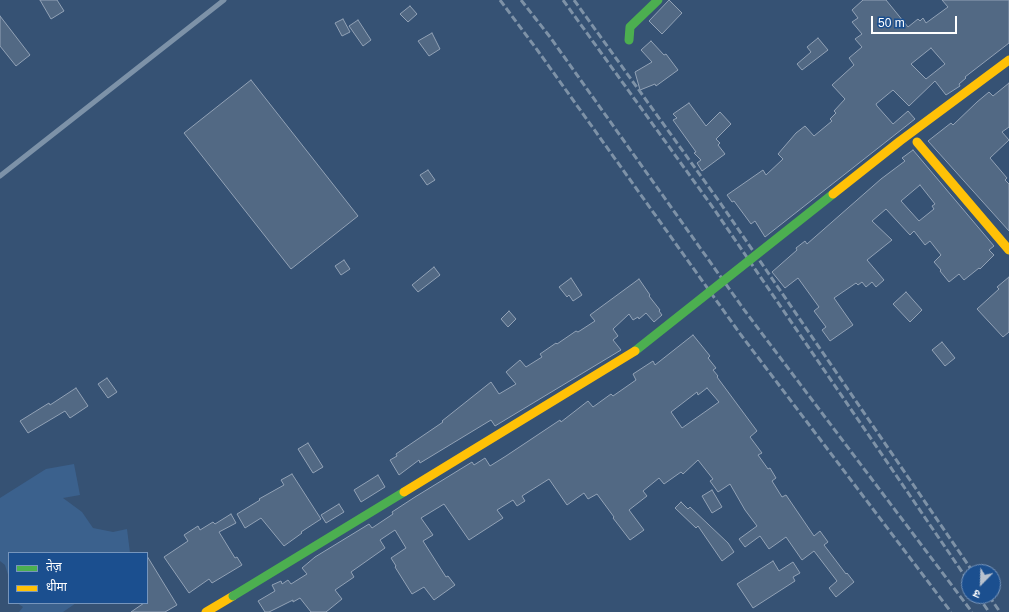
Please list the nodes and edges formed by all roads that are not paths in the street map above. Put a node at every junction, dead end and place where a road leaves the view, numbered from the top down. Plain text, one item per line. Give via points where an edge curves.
1 (224, 0) edge
2 (658, 0) edge
3 (629, 40) dead end
4 (1009, 60) edge
5 (917, 142) dead end
6 (0, 176) edge
7 (1009, 250) edge
8 (206, 612) edge

1 - 6 lane
2 - 3 main road via 630,27
4 - 8 main road, bridge via 765,246 630,355
5 - 7 main road

